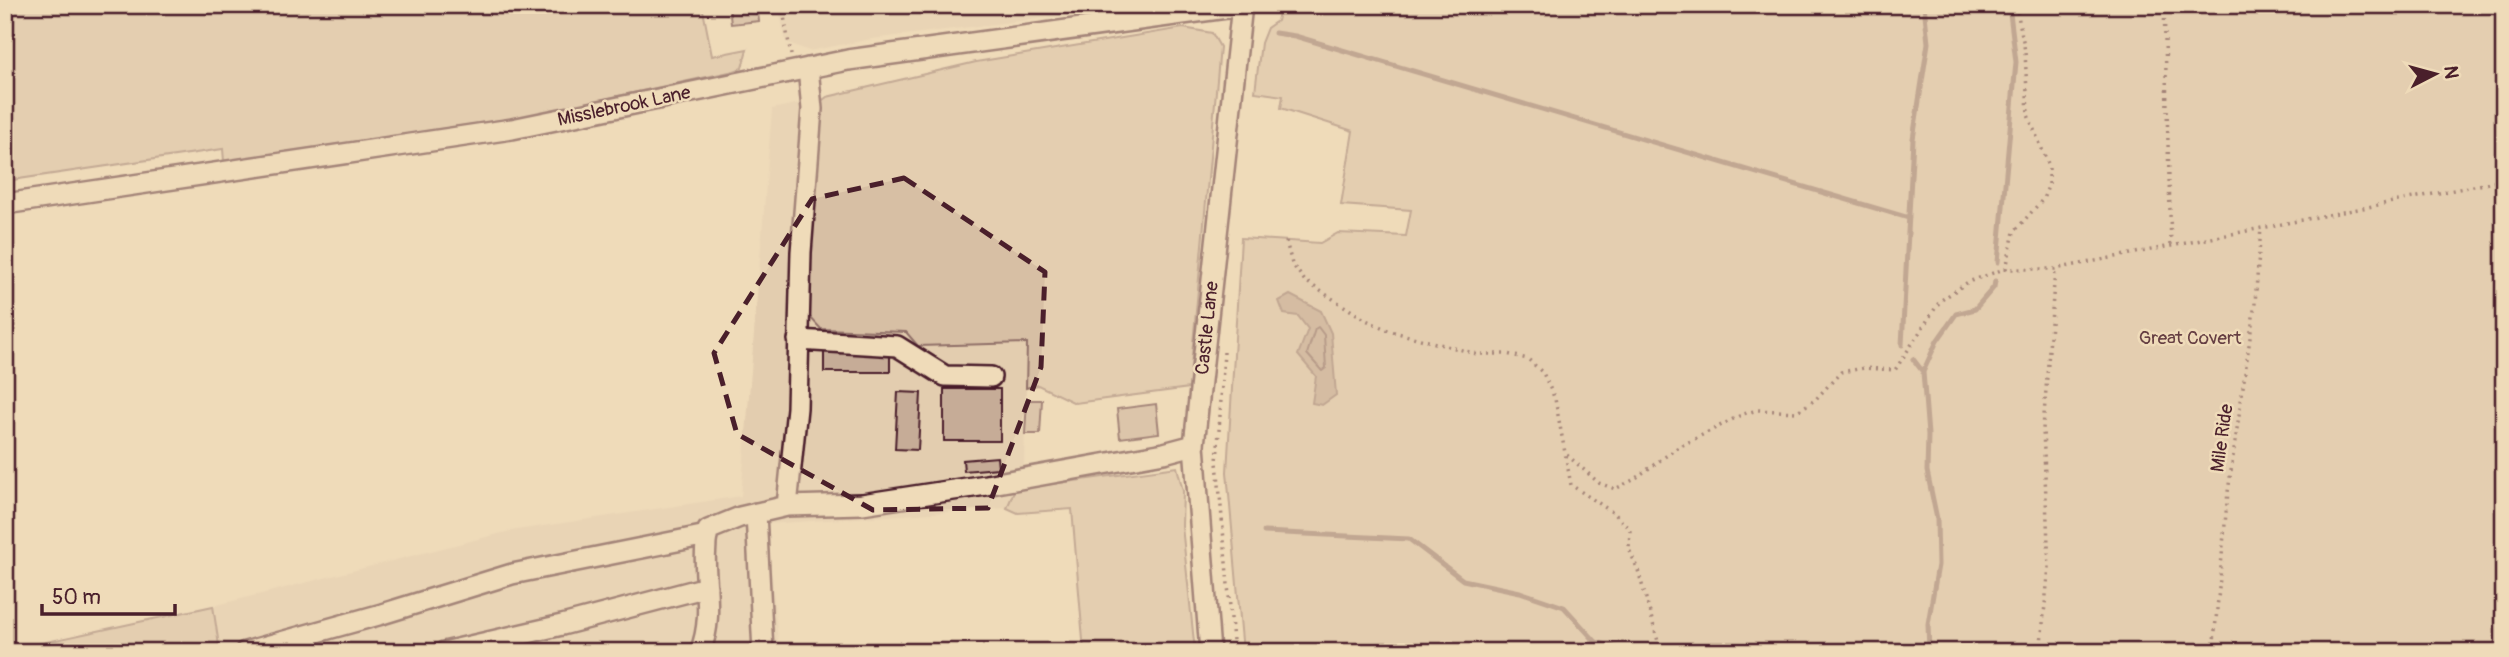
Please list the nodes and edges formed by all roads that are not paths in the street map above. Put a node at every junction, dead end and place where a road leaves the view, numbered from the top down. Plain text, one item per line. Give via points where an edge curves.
1 (1242, 6) edge
2 (800, 70) junction
3 (5, 204) edge
4 (797, 340) junction
5 (991, 376) dead end
6 (1194, 445) junction
7 (787, 506) junction
8 (756, 513) junction
9 (707, 534) junction
10 (707, 587) junction
11 (245, 652) edge
12 (444, 652) edge
13 (700, 652) edge
14 (763, 652) edge
15 (1210, 652) edge

1 - 2 street, Misslebrook Lane
1 - 6 street, Castle Lane
2 - 3 street, Misslebrook Lane via 512,130
2 - 4 street via 812,109
4 - 5 street via 897,346 945,376
4 - 7 street via 797,408
6 - 7 street via 862,504
6 - 15 street, Castle Lane
7 - 8 street
8 - 9 street via 724,522
8 - 14 street
9 - 10 street
9 - 11 street via 512,573
10 - 12 street
10 - 13 street via 708,627

